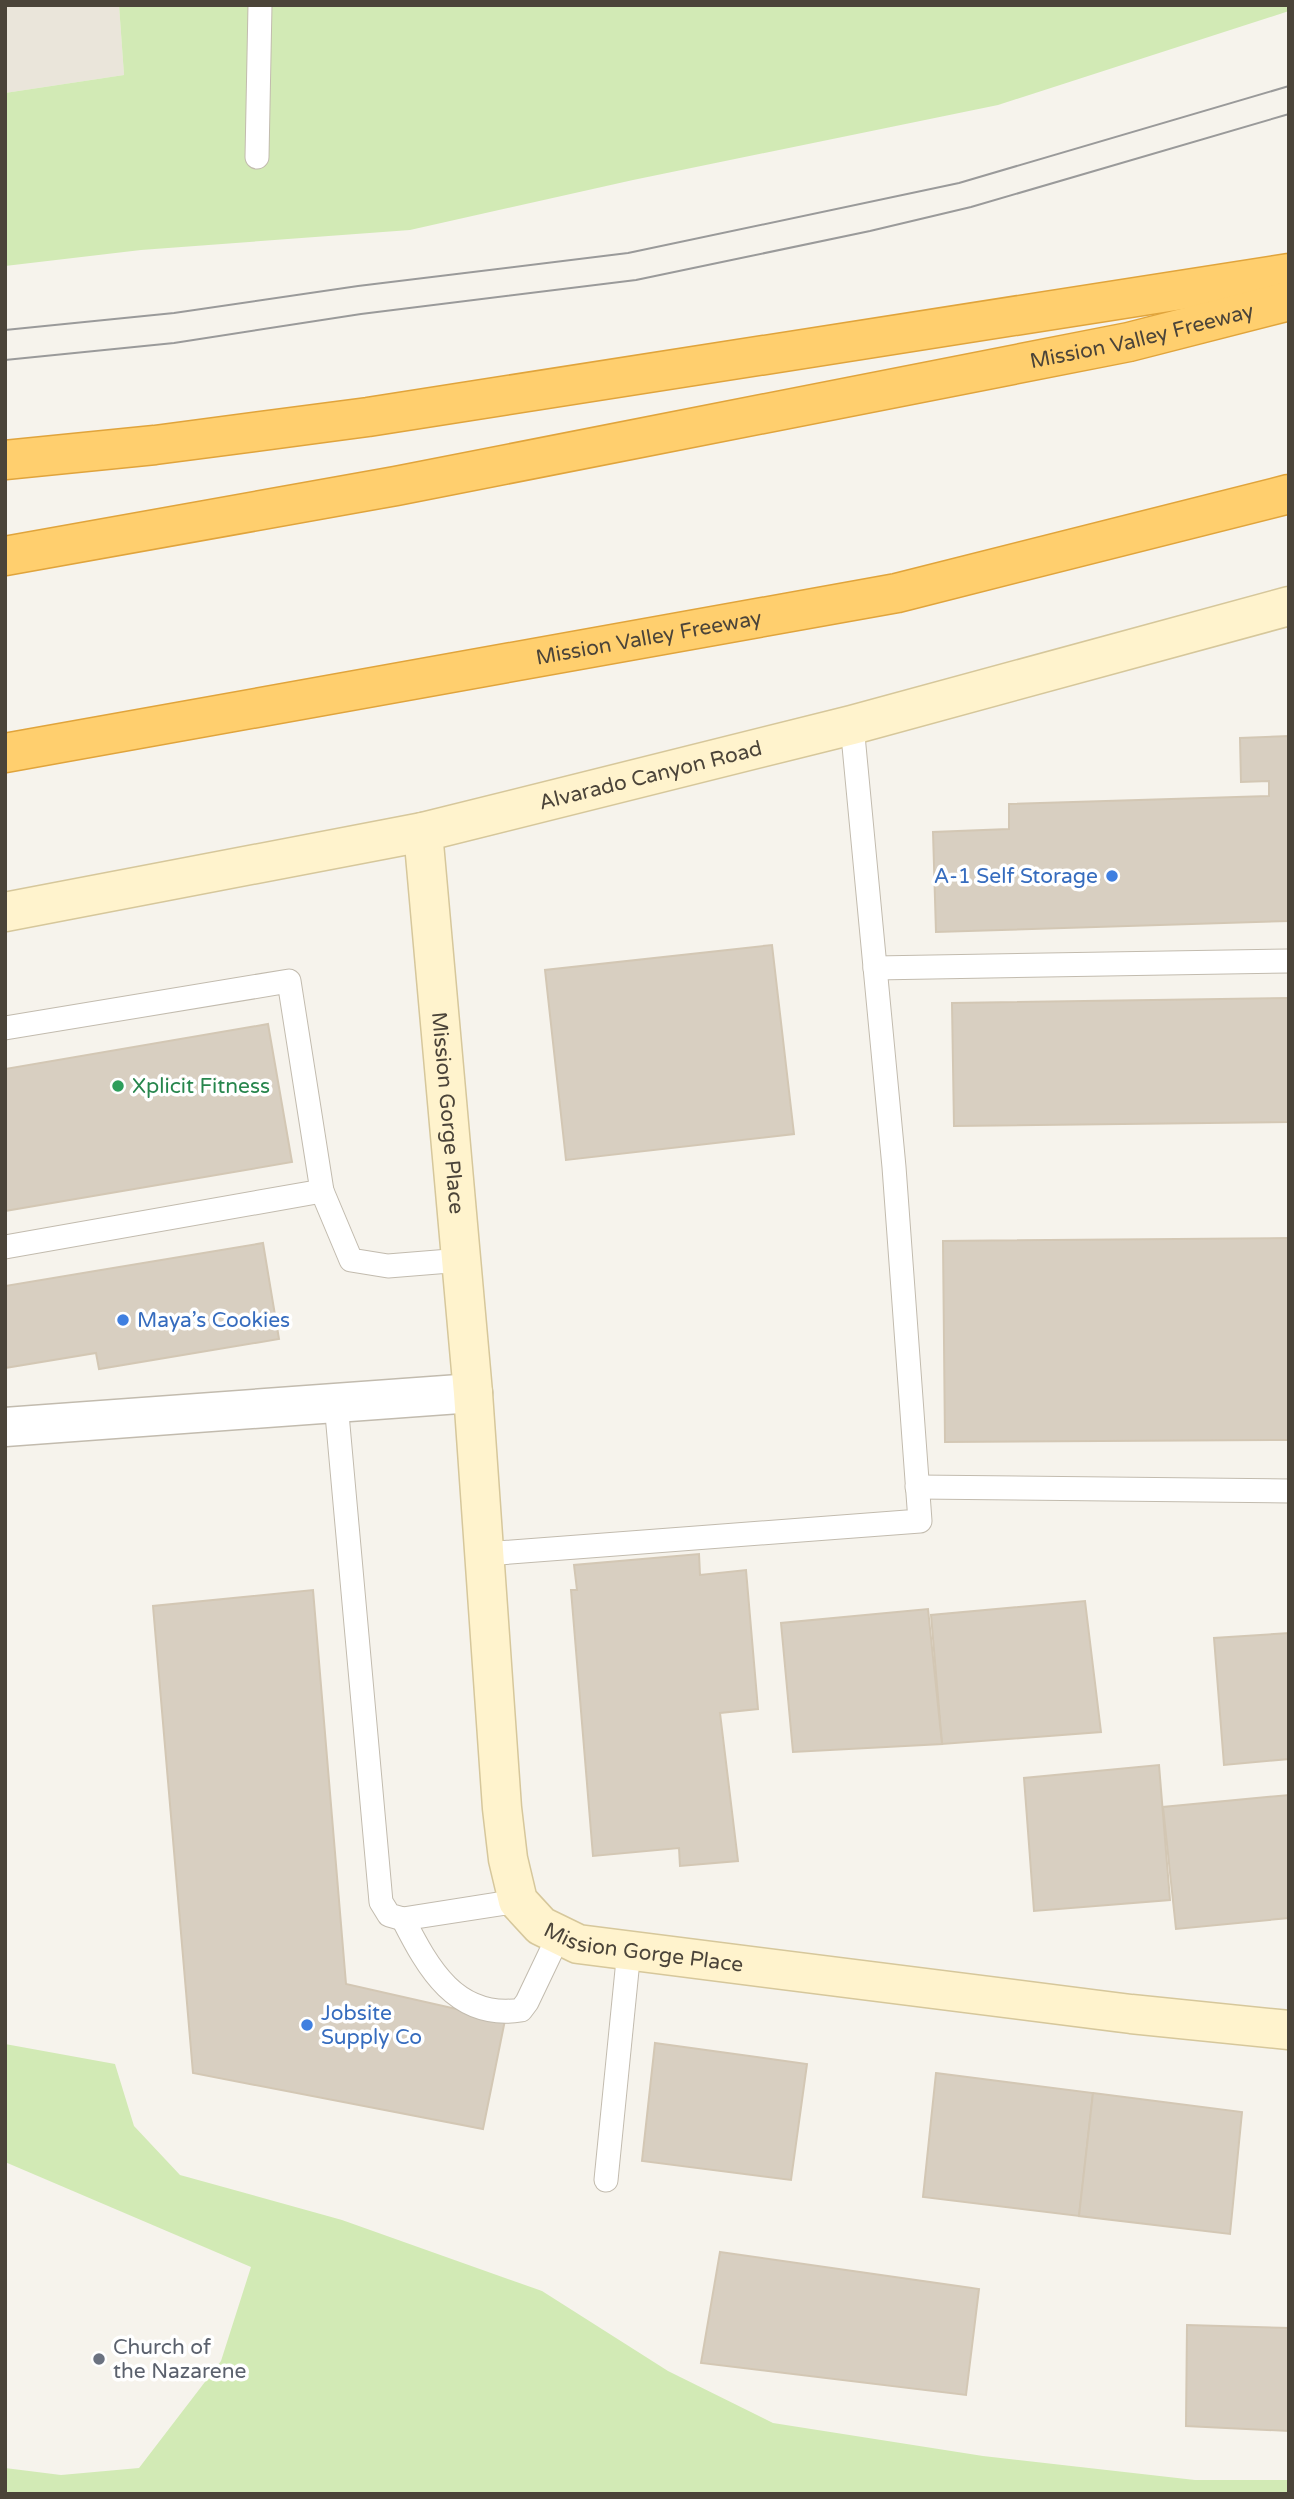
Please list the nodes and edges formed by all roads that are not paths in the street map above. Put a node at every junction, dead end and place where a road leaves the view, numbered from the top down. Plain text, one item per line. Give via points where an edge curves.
1 (260, 5) edge
2 (257, 157) dead end
3 (1289, 273) edge
4 (1289, 301) edge
5 (5, 460) edge
6 (1289, 494) edge
7 (5, 556) edge
8 (1289, 606) edge
9 (852, 725) junction
10 (5, 753) edge
11 (423, 832) junction
12 (5, 912) edge
13 (1289, 961) edge
14 (875, 968) junction
15 (5, 1028) edge
16 (322, 1191) junction
17 (5, 1247) edge
18 (463, 1260) junction
19 (474, 1393) junction
20 (336, 1403) junction
21 (5, 1427) edge
22 (917, 1487) junction
23 (1289, 1490) edge
24 (485, 1555) junction
25 (518, 1901) junction
26 (403, 1919) junction
27 (559, 1935) junction
28 (629, 1950) junction
29 (1289, 2030) edge
30 (606, 2180) dead end

1 - 2 lane
3 - 5 highway via 368,417
4 - 7 highway, Mission Valley Freeway via 1101,347 396,486
6 - 10 highway, Mission Valley Freeway via 897,593
8 - 9 street, Alvarado Canyon Road
9 - 11 street, Alvarado Canyon Road
9 - 14 lane
11 - 12 street, Alvarado Canyon Road
11 - 18 street, Mission Gorge Place
13 - 14 lane
14 - 22 lane
15 - 16 lane via 289,981
16 - 17 lane
16 - 18 lane via 351,1260 388,1266
18 - 19 street, Mission Gorge Place
19 - 20 street
19 - 24 street, Mission Gorge Place
20 - 21 street
20 - 26 lane via 381,1902 389,1915
22 - 23 lane
22 - 24 lane via 920,1521
24 - 25 street, Mission Gorge Place via 502,1808
25 - 26 lane
25 - 27 street, Mission Gorge Place via 541,1926
26 - 27 lane via 444,1984 463,2001 485,2010 520,2010
27 - 28 street, Mission Gorge Place via 578,1944
28 - 29 street, Mission Gorge Place
28 - 30 lane

